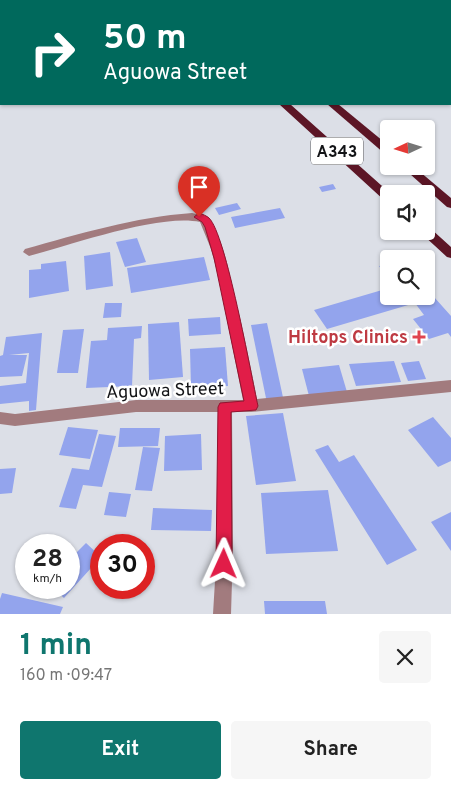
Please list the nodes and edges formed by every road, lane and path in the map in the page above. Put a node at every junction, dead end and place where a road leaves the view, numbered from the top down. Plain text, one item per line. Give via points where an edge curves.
1 (285, 105) edge
2 (333, 105) edge
3 (380, 144) edge
4 (417, 175) edge
5 (380, 190) edge
6 (451, 204) edge
7 (435, 239) edge
8 (30, 252) dead end
9 (451, 254) edge
10 (451, 386) edge
11 (251, 406) junction
12 (224, 407) junction
13 (0, 418) edge
14 (222, 614) edge

1 - 5 highway, A343
2 - 3 highway, A343
4 - 6 highway
7 - 9 highway
8 - 11 street via 149,220 188,216 206,220 220,258
10 - 11 street, Aguowa Street
11 - 12 street, Aguowa Street
12 - 13 street, Aguowa Street via 136,406 15,420
12 - 14 street

